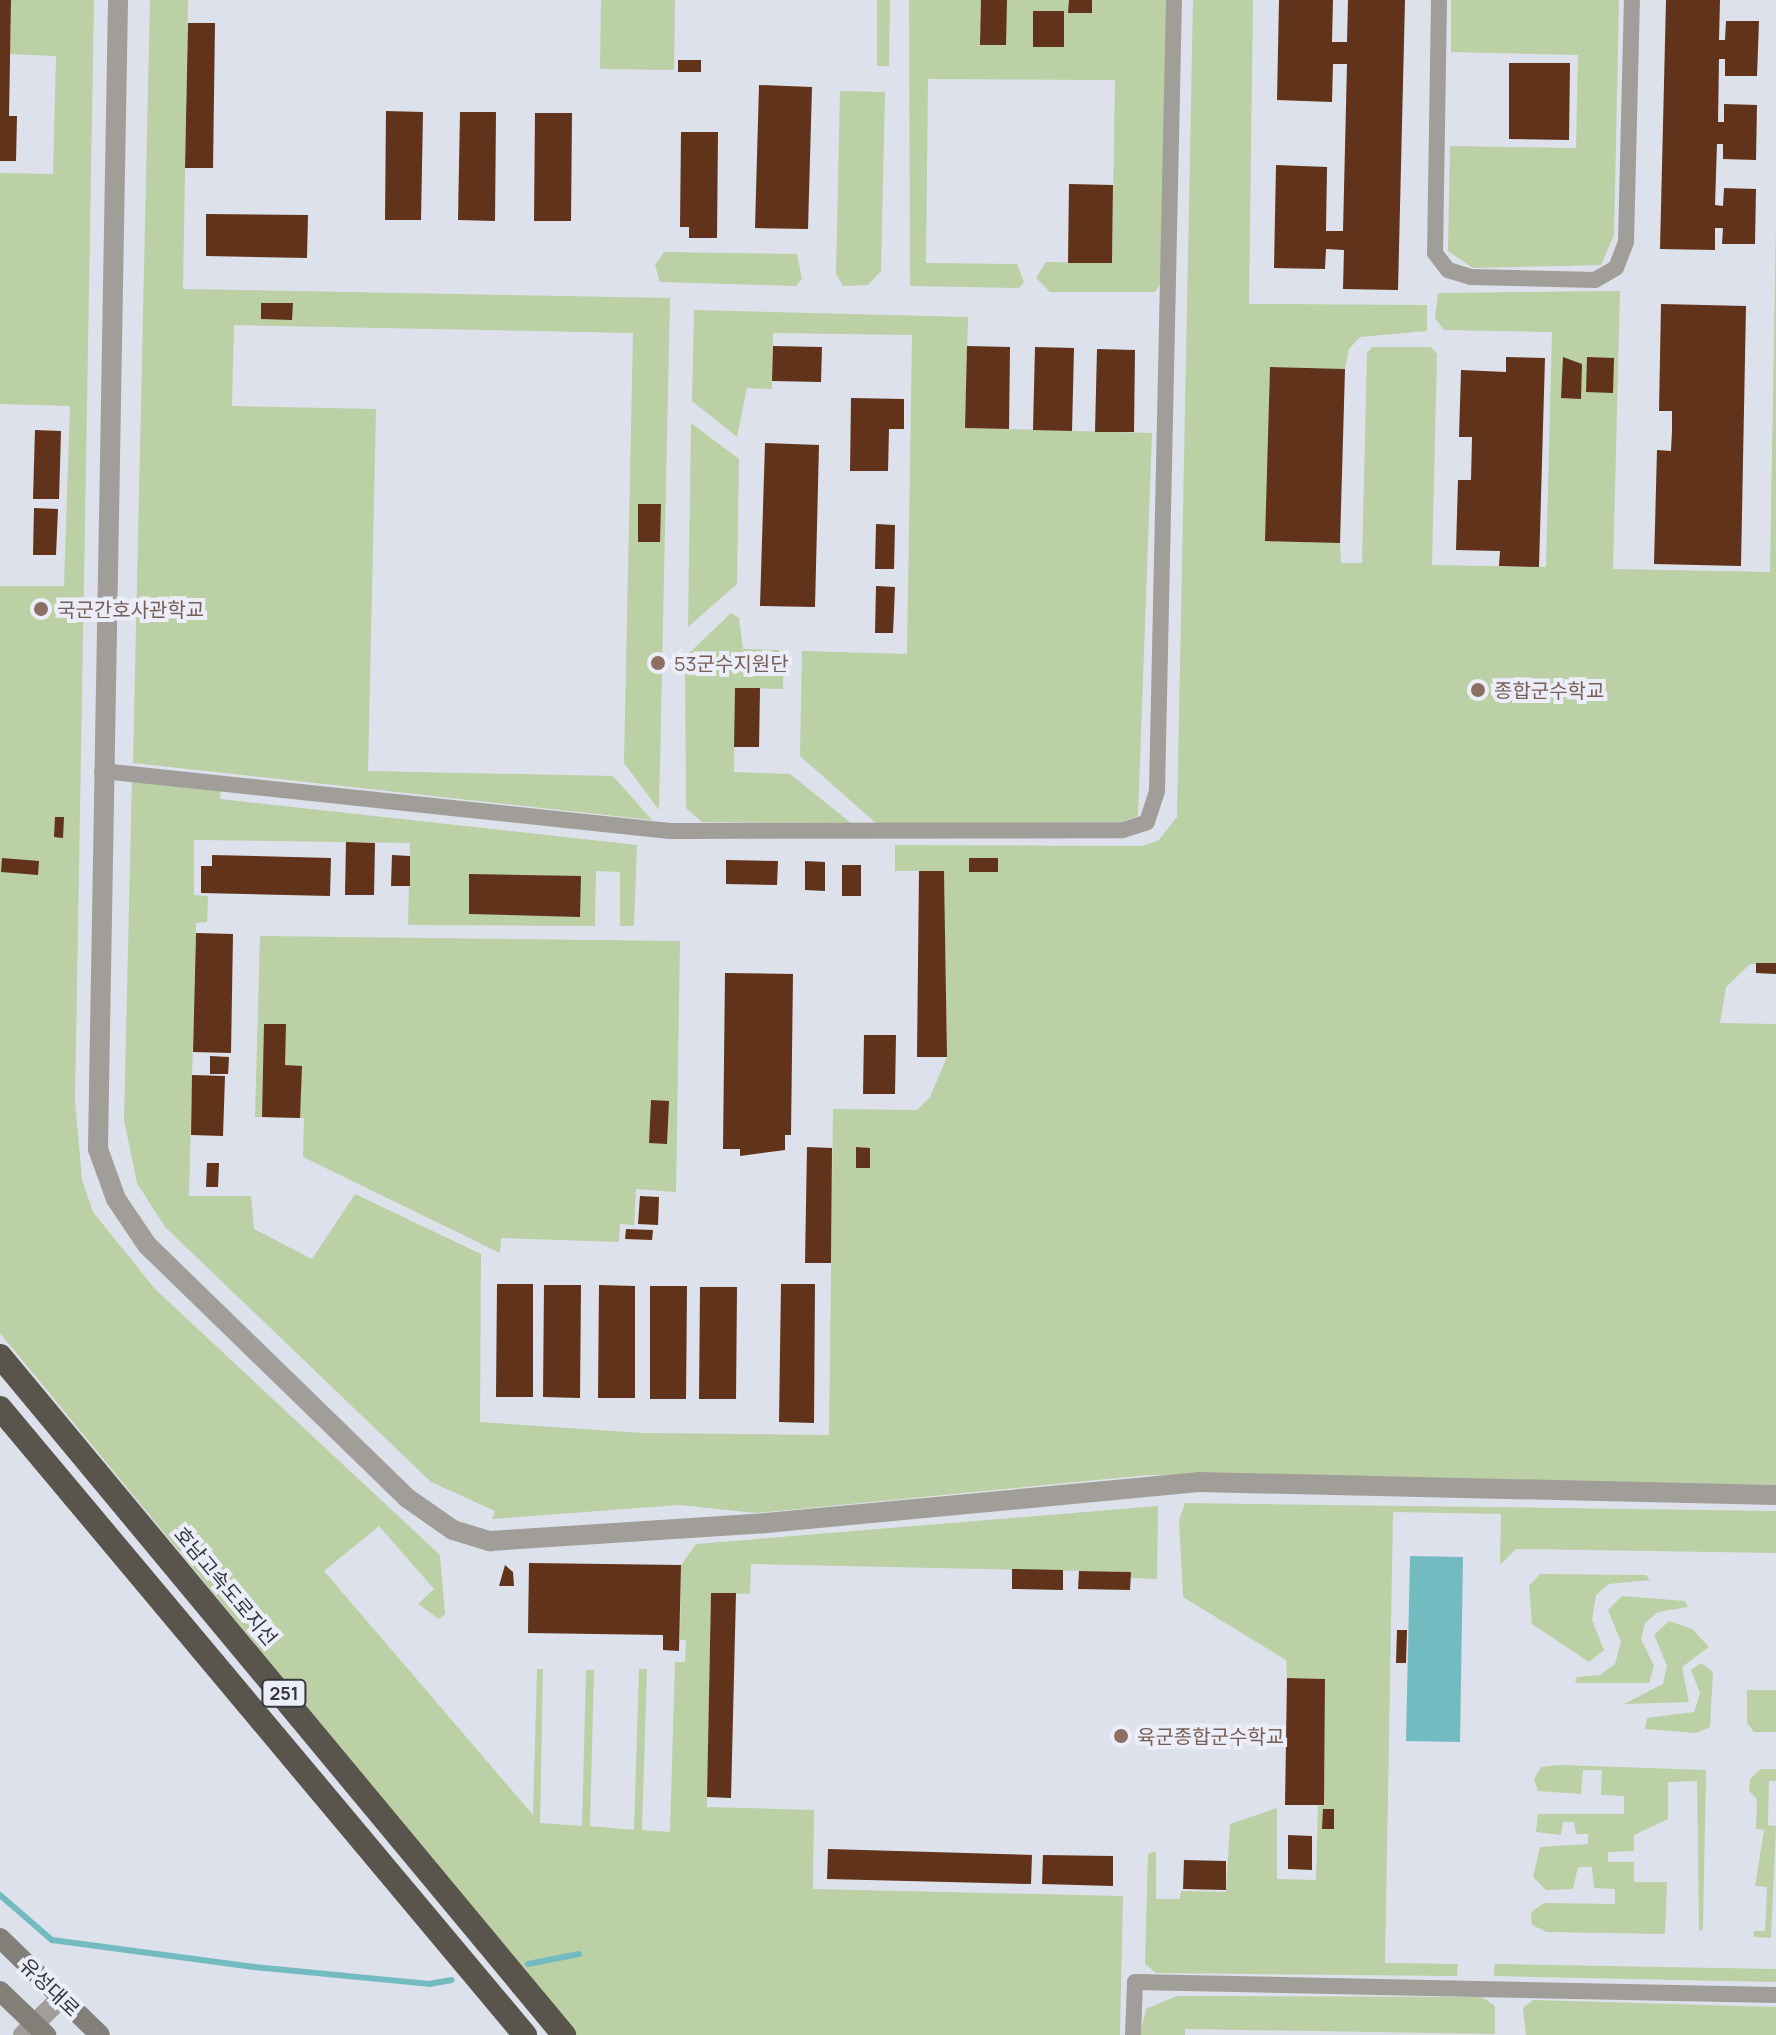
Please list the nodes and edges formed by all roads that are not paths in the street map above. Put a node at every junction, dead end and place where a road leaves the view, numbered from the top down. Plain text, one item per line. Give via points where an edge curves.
1 (118, 0) edge
2 (1174, 0) edge
3 (1439, 0) edge
4 (1632, 0) edge
5 (102, 771) junction
6 (0, 1356) edge
7 (0, 1408) edge
8 (1776, 1495) edge
9 (0, 1938) edge
10 (0, 1991) edge
11 (1776, 1995) edge
12 (61, 1998) junction
13 (35, 2031) edge
14 (100, 2035) edge
15 (525, 2035) edge
16 (564, 2035) edge
17 (1133, 2035) edge

1 - 5 street
2 - 5 street via 1157,791 1147,822 1123,830 670,831
3 - 4 street via 1435,253 1448,270 1471,277 1595,280 1616,268 1626,242
5 - 8 street via 95,1100 98,1149 116,1199 157,1255 407,1498 453,1530 490,1541 766,1523 1198,1482
6 - 16 highway, 호남고속도로지선 / 251
7 - 15 highway, 251
9 - 12 main road, 유성대로
10 - 13 main road, 유성대로
11 - 17 street via 1135,1982
12 - 13 street
12 - 14 main road, 유성대로

